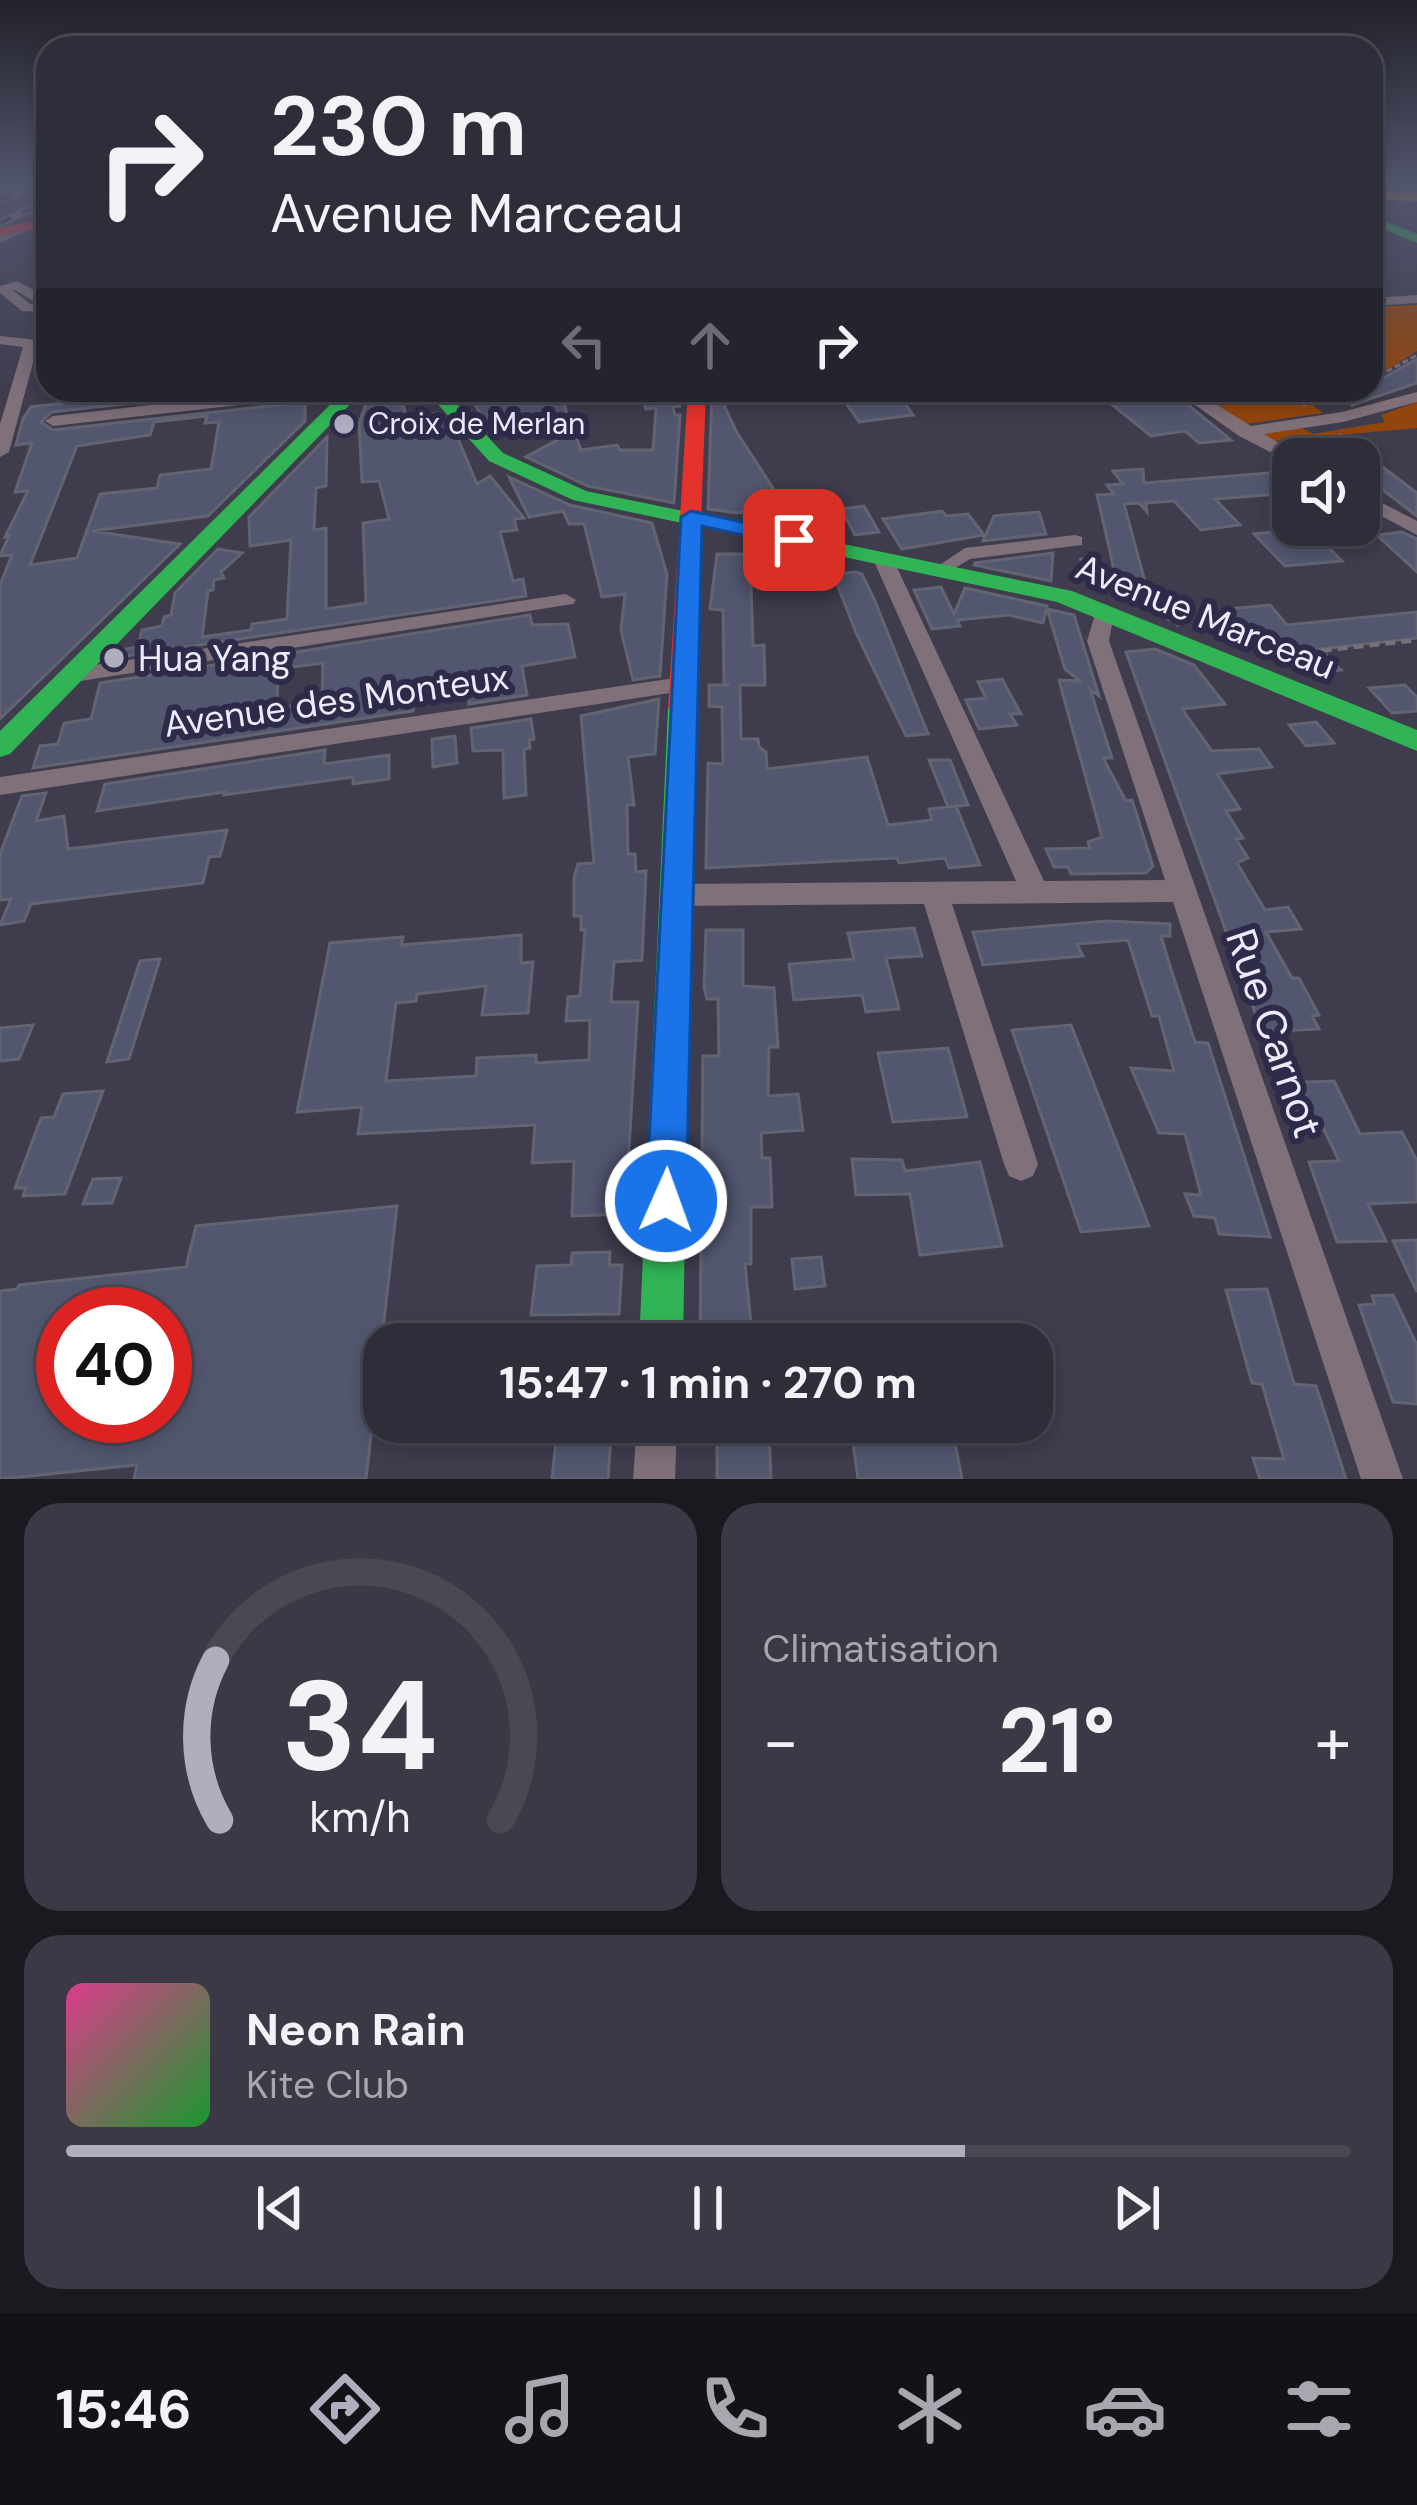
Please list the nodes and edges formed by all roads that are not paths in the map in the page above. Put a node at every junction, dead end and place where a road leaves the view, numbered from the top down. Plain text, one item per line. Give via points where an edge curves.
1 (1417, 299) edge
2 (1383, 301) edge
3 (0, 340) edge
4 (36, 345) edge
5 (36, 353) edge
6 (1417, 398) edge
7 (222, 402) edge
8 (343, 402) edge
9 (445, 402) edge
10 (696, 402) edge
11 (1200, 402) edge
12 (53, 421) dead end
13 (1245, 431) junction
14 (1272, 447) edge
15 (0, 452) edge
16 (1380, 508) edge
17 (691, 517) junction
18 (1417, 530) edge
19 (1076, 541) road end
20 (883, 559) junction
21 (942, 571) junction
22 (566, 600) dead end
23 (1104, 613) junction
24 (68, 676) junction
25 (682, 685) junction
26 (1417, 740) edge
27 (0, 747) edge
28 (0, 786) edge
29 (1034, 890) junction
30 (1182, 891) junction
31 (934, 892) junction
32 (676, 895) junction
33 (1021, 1165) dead end
34 (663, 1323) edge
35 (656, 1443) edge
36 (654, 1479) edge
37 (1382, 1479) edge

1 - 2 street
3 - 4 street
5 - 15 street
6 - 13 street
7 - 12 street
8 - 24 street
9 - 17 street, Avenue Marceau via 517,469 580,496
10 - 17 street
11 - 13 street
13 - 14 street
16 - 18 street
17 - 20 street, Avenue Marceau
17 - 25 street
19 - 21 street via 965,554
20 - 21 street, Avenue Marceau
20 - 29 street
21 - 23 street, Avenue Marceau via 1064,596
22 - 24 street
23 - 26 street, Avenue Marceau
23 - 30 street, Rue Carnot via 1098,641
24 - 27 street
25 - 28 street, Avenue des Monteux
25 - 32 street
29 - 30 street
29 - 31 street
30 - 37 street, Rue Carnot
31 - 32 street
31 - 33 street
32 - 34 street
35 - 36 street

